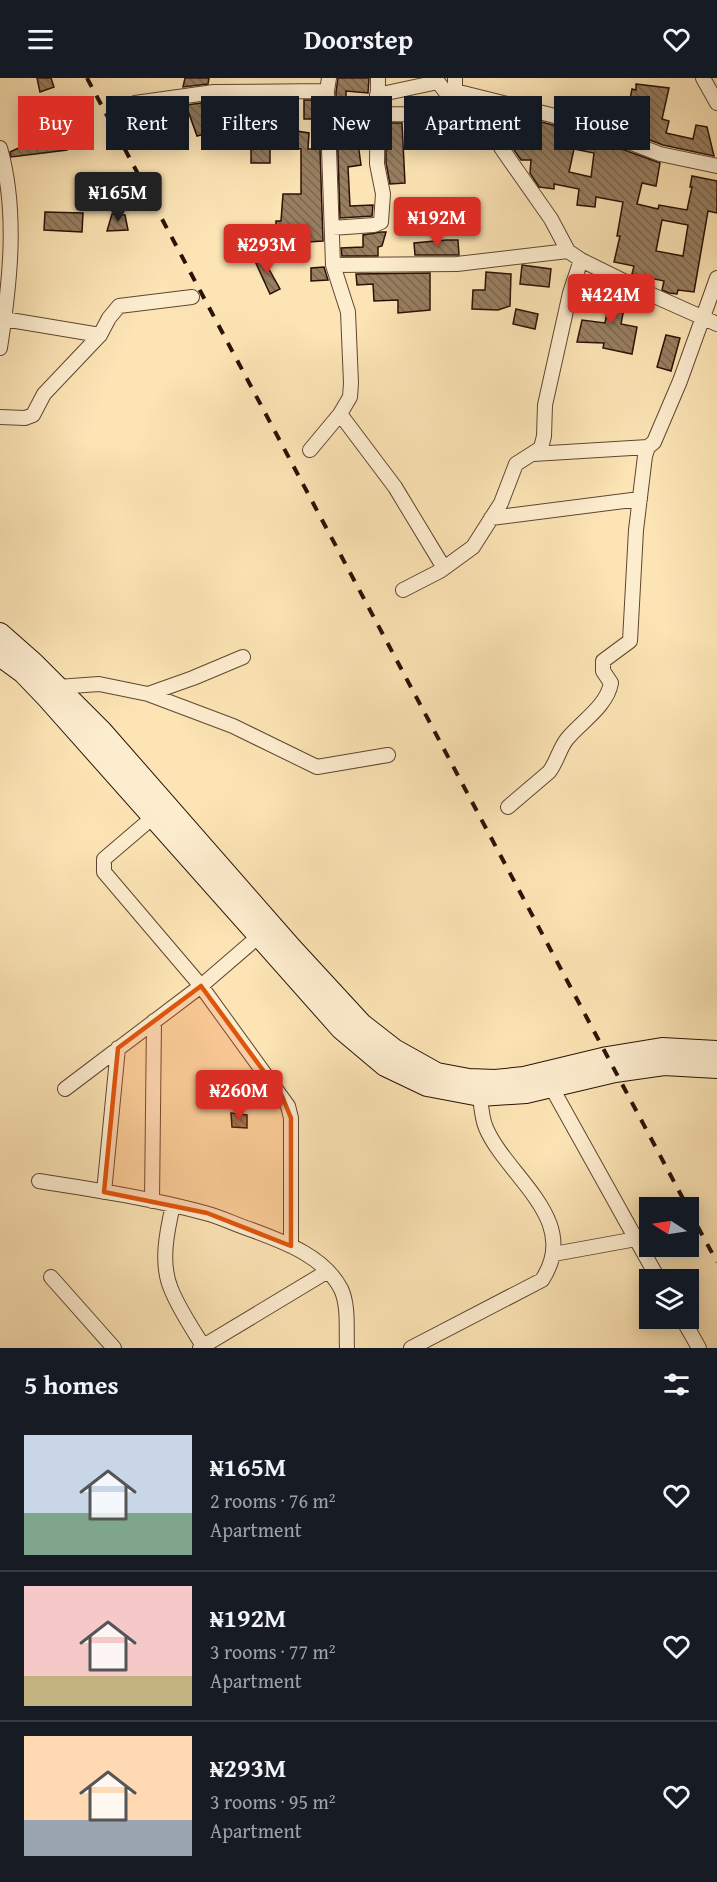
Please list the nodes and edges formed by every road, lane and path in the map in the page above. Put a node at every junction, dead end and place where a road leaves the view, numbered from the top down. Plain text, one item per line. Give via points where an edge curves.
1 (378, 78) edge
2 (703, 78) edge
3 (328, 84) edge
4 (455, 84) edge
5 (377, 95) joint
6 (185, 96) edge
7 (717, 103) edge
8 (392, 114) edge
9 (377, 150) edge
10 (1, 155) edge
11 (717, 166) edge
12 (332, 228) junction
13 (568, 251) junction
14 (581, 260) junction
15 (333, 265) junction
16 (717, 278) edge
17 (192, 297) dead end
18 (717, 309) edge
19 (702, 317) junction
20 (4, 319) junction
21 (717, 324) edge
22 (100, 335) junction
23 (0, 348) edge
24 (340, 414) junction
25 (0, 417) edge
26 (648, 447) junction
27 (310, 450) dead end
28 (533, 454) junction
29 (640, 499) junction
30 (491, 518) junction
31 (444, 568) junction
32 (403, 590) dead end
33 (0, 633) edge
34 (0, 656) edge
35 (243, 657) dead end
36 (58, 687) junction
37 (148, 694) junction
38 (388, 755) dead end
39 (508, 807) dead end
40 (152, 818) junction
41 (259, 936) junction
42 (201, 986) junction
43 (154, 1021) junction
44 (118, 1048) junction
45 (717, 1051) edge
46 (717, 1068) edge
47 (548, 1080) junction
48 (65, 1089) dead end
49 (480, 1096) junction
50 (39, 1181) dead end
51 (104, 1192) junction
52 (152, 1202) junction
53 (173, 1205) junction
54 (636, 1239) junction
55 (291, 1246) junction
56 (554, 1254) junction
57 (653, 1269) edge
58 (328, 1271) junction
59 (51, 1277) dead end
60 (687, 1329) edge
61 (201, 1347) edge
62 (696, 1347) edge
63 (114, 1348) edge
64 (347, 1348) edge
65 (411, 1348) edge

1 - 5 street
2 - 7 street
3 - 6 street
3 - 12 street
4 - 11 street via 660,154
4 - 13 street via 551,219
5 - 8 street via 438,82 463,115
9 - 12 street via 383,194 381,222
10 - 20 street via 9,196 8,295
12 - 15 street
13 - 14 street
13 - 15 street via 457,264
14 - 19 street
14 - 28 street via 545,405 544,436 541,448
15 - 24 street via 348,312 351,341 350,397
16 - 19 street
17 - 22 street via 119,306
18 - 19 street
19 - 21 street
19 - 26 street via 680,381 654,442
20 - 22 street
20 - 23 street
22 - 25 street via 44,394 33,415
24 - 27 street
24 - 31 street via 395,487
26 - 28 street
26 - 29 street
28 - 30 street via 516,464
29 - 30 street
29 - 39 street via 630,641 606,658 602,666 611,683 610,691 566,741 549,772
30 - 31 street via 473,547
31 - 32 street
33 - 36 main road
34 - 40 main road via 47,698
35 - 37 street
36 - 37 street via 99,684
36 - 47 main road via 102,731 370,1031 436,1073 470,1079
37 - 38 street via 233,726 317,767
40 - 41 main road
40 - 42 street via 104,859 104,872
41 - 42 street
41 - 49 main road via 341,1029 385,1066 427,1086
42 - 43 street
42 - 55 street via 288,1106
43 - 44 street
43 - 52 street
44 - 48 street
44 - 51 street
45 - 47 main road via 662,1048 607,1057
46 - 47 main road via 664,1065
47 - 49 main road via 515,1095
47 - 54 street
49 - 56 street via 485,1127 545,1212
50 - 51 street
51 - 52 street
52 - 53 street
53 - 55 street
53 - 61 street via 166,1238 170,1287
54 - 56 street
54 - 57 street
55 - 58 street
56 - 65 street via 542,1280
58 - 61 street
58 - 64 street via 341,1289 345,1304
59 - 63 street
60 - 62 street

